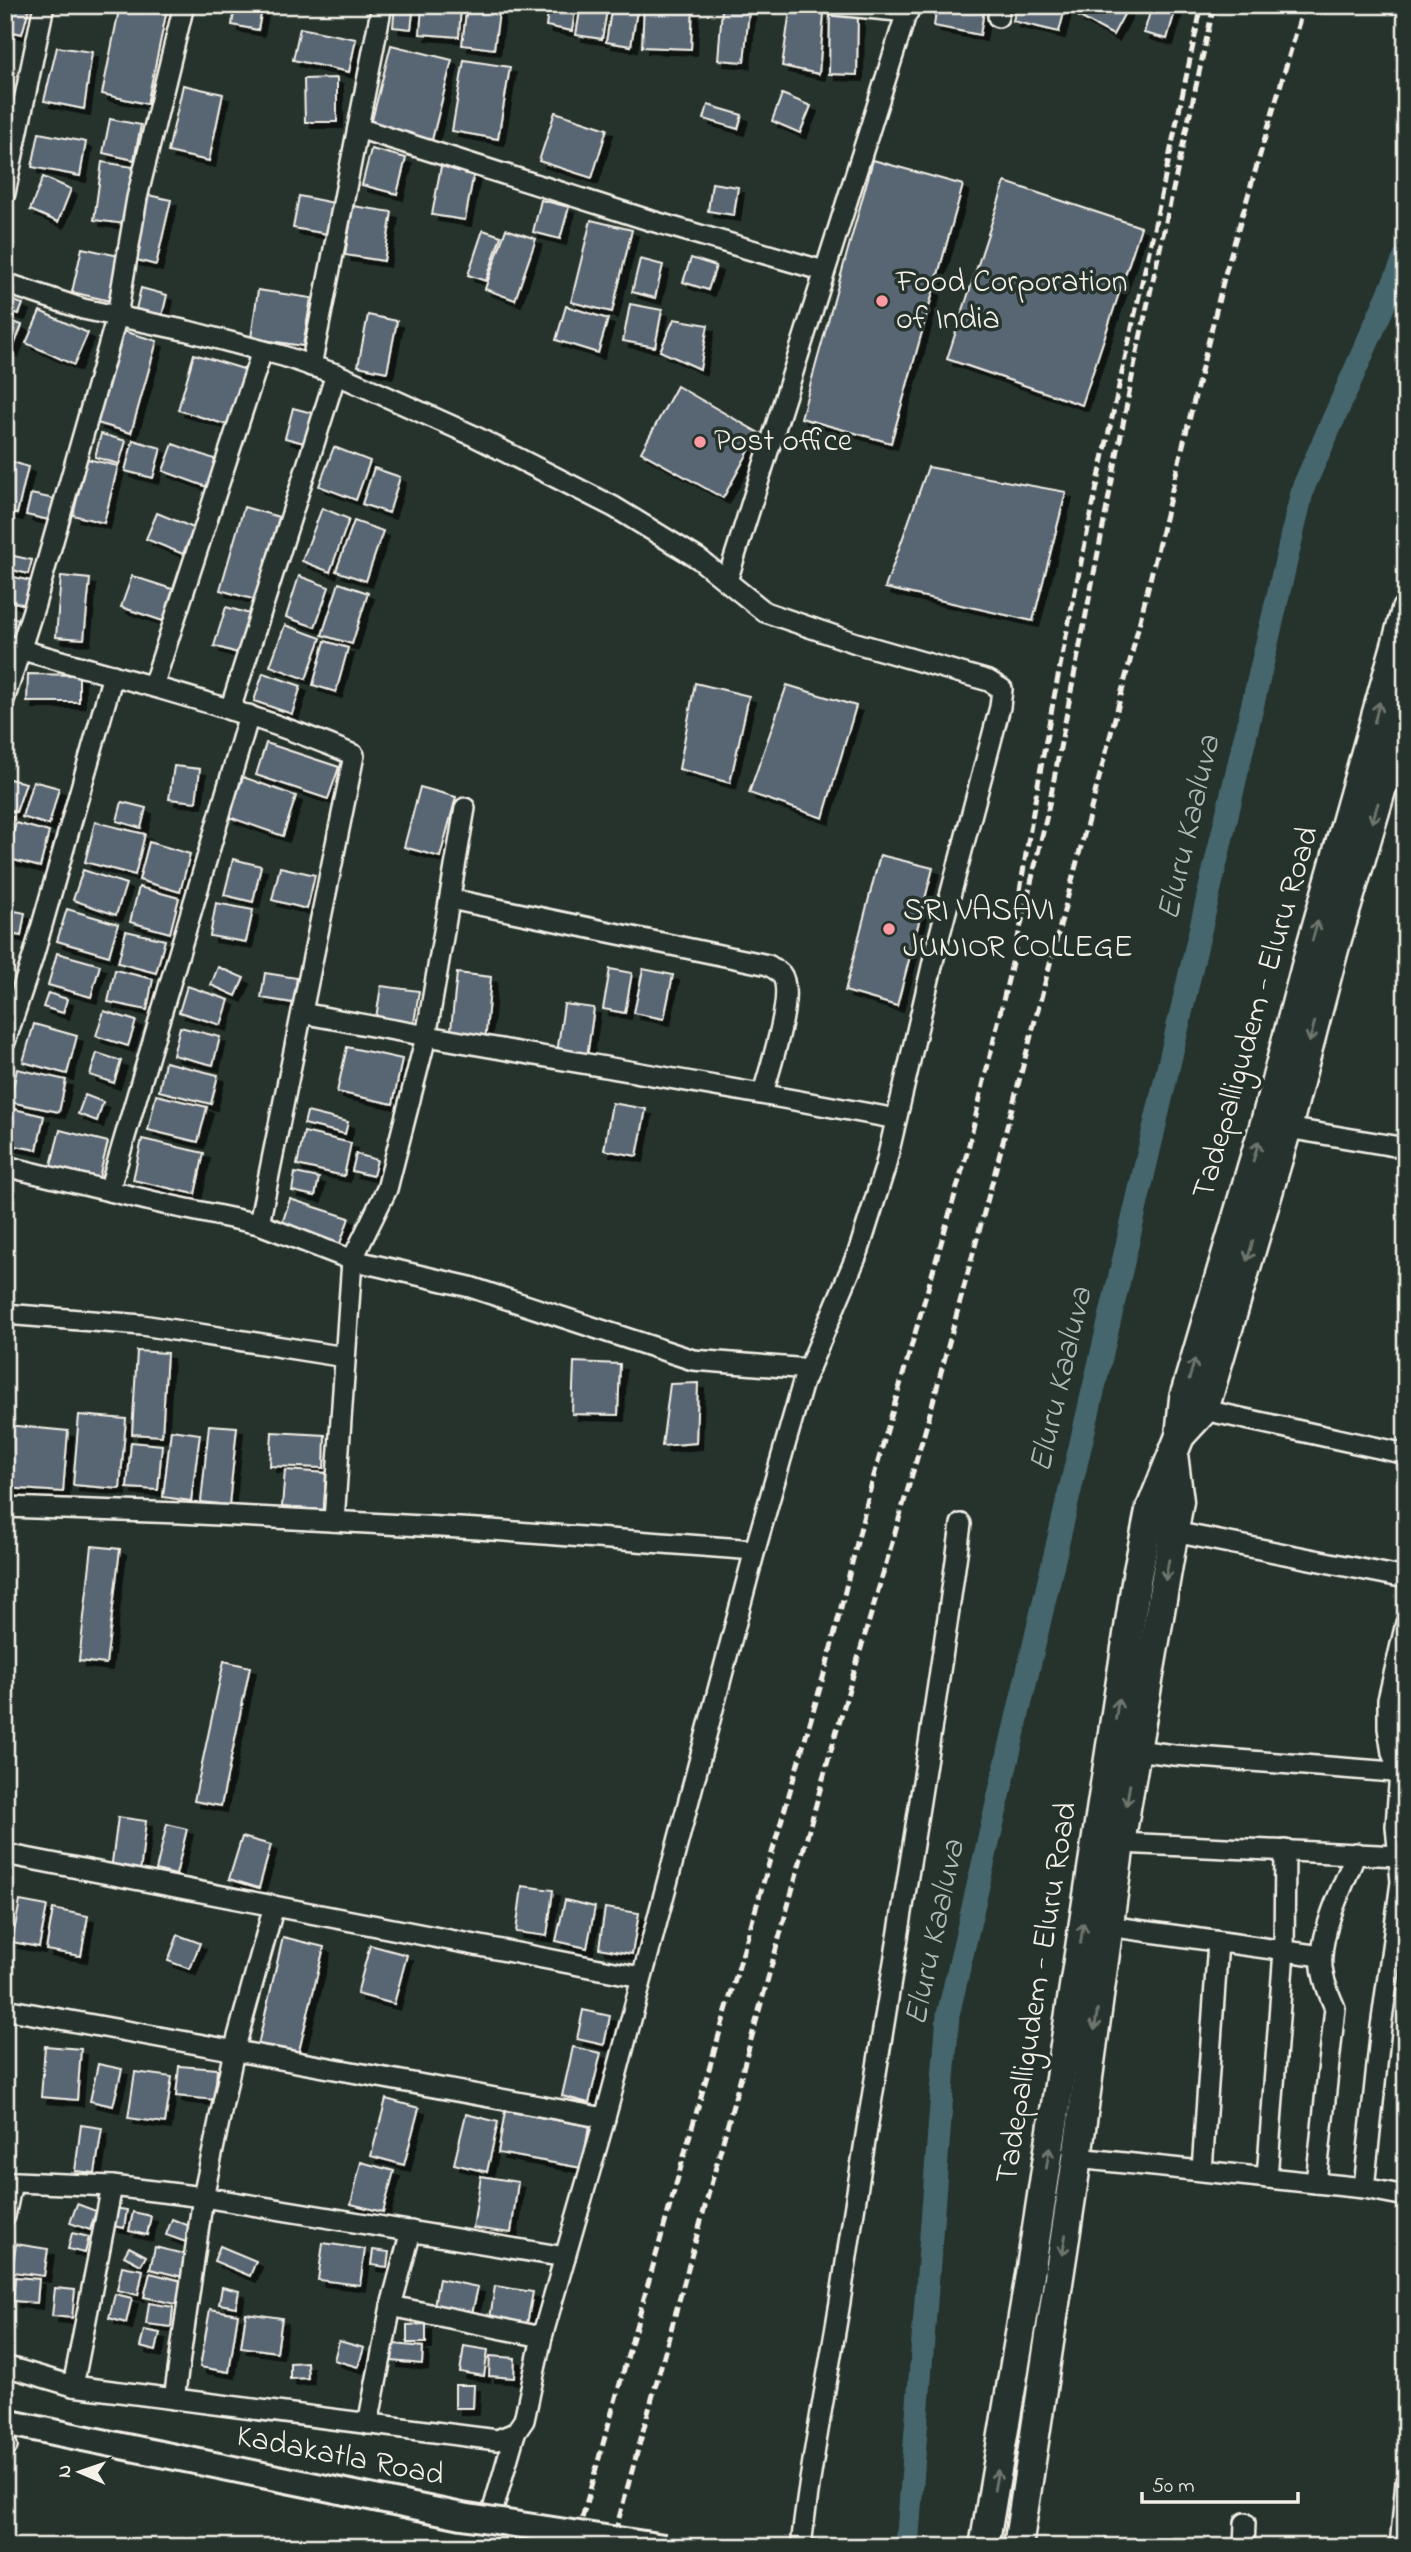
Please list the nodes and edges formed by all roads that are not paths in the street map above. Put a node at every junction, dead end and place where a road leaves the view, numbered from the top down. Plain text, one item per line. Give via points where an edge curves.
1 (44, 5) edge
2 (184, 5) edge
3 (382, 5) edge
4 (835, 5) edge
5 (909, 8) edge
6 (358, 128) junction
7 (5, 193) edge
8 (824, 271) junction
9 (5, 283) edge
10 (117, 316) junction
11 (262, 351) junction
12 (312, 366) junction
13 (336, 374) junction
14 (727, 581) junction
15 (1406, 610) edge
16 (13, 647) edge
17 (113, 675) junction
18 (153, 686) junction
19 (5, 697) edge
20 (1406, 700) edge
21 (230, 710) junction
22 (249, 715) junction
23 (1397, 769) edge
24 (466, 808) dead end
25 (450, 900) junction
26 (302, 1013) junction
27 (426, 1037) junction
28 (5, 1042) edge
29 (762, 1093) junction
30 (896, 1119) junction
31 (1287, 1128) junction
32 (1406, 1148) edge
33 (5, 1166) edge
34 (109, 1191) junction
35 (259, 1224) junction
36 (352, 1260) junction
37 (5, 1314) edge
38 (345, 1357) junction
39 (809, 1369) junction
40 (1204, 1410) junction
41 (1405, 1452) edge
42 (1172, 1455) junction
43 (5, 1507) edge
44 (334, 1521) junction
45 (961, 1524) dead end
46 (1174, 1532) junction
47 (755, 1550) junction
48 (1406, 1578) edge
49 (1406, 1623) edge
50 (1136, 1750) junction
51 (1403, 1773) edge
52 (1120, 1843) junction
53 (1285, 1850) junction
54 (1356, 1853) junction
55 (5, 1854) edge
56 (1399, 1856) junction
57 (274, 1906) junction
58 (1108, 1926) junction
59 (1218, 1942) junction
60 (1284, 1951) junction
61 (1321, 1956) junction
62 (641, 1977) junction
63 (5, 2009) edge
64 (233, 2051) junction
65 (605, 2118) junction
66 (1077, 2158) junction
67 (1202, 2170) junction
68 (1267, 2178) junction
69 (1316, 2183) junction
70 (112, 2186) junction
71 (1364, 2188) junction
72 (1406, 2196) edge
73 (203, 2197) junction
74 (5, 2216) edge
75 (411, 2231) junction
76 (565, 2257) junction
77 (391, 2306) junction
78 (542, 2337) junction
79 (5, 2366) edge
80 (73, 2386) junction
81 (174, 2399) junction
82 (368, 2424) junction
83 (515, 2433) junction
84 (6, 2438) edge
85 (1406, 2481) edge
86 (490, 2520) junction
87 (1245, 2523) dead end
88 (664, 2547) edge
89 (801, 2547) edge
90 (984, 2547) edge
91 (1018, 2547) edge
92 (1244, 2547) edge
93 (1400, 2547) edge

1 - 7 street
2 - 10 street via 137,198
3 - 6 street
4 - 5 street
5 - 8 street
6 - 8 street
6 - 12 street
8 - 14 street
9 - 10 street
10 - 11 street
10 - 16 street
11 - 12 street
11 - 18 street
12 - 13 street
13 - 14 street via 472,435 614,507
13 - 21 street
14 - 30 street via 765,612 989,681 1002,690
42 -> 15 main road, Tadepalligudem - Eluru Road via 1184,1398
16 - 17 street
16 - 19 street
17 - 18 street
17 - 28 street
18 - 21 street
20 - 23 main road, Tadepalligudem - Eluru Road
21 - 22 street
22 - 26 street via 354,755
22 - 34 street
23 -> 31 main road, Tadepalligudem - Eluru Road via 1334,949
24 - 25 street
25 - 27 street
25 - 29 street via 768,965 782,975 786,990 780,1035
26 - 27 street
26 - 35 street
27 - 29 street
27 - 36 street via 387,1189
29 - 30 street
30 - 39 street via 859,1250
31 - 32 street
31 -> 40 main road, Tadepalligudem - Eluru Road
33 - 34 street
34 - 35 street
35 - 36 street
36 - 38 street
36 - 39 street via 470,1287 692,1360
37 - 38 street via 142,1325
38 - 44 street
39 - 47 street
40 - 41 street
40 - 42 main road, Tadepalligudem - Eluru Road
42 - 46 main road, Tadepalligudem - Eluru Road via 1179,1501
90 -> 42 main road, Tadepalligudem - Eluru Road via 1136,1576 1150,1511
43 - 44 street
44 - 47 street
45 - 89 street via 939,1690
46 - 48 street
46 -> 50 main road, Tadepalligudem - Eluru Road
47 - 62 street
49 - 51 street via 1388,1700 1392,1753
50 - 51 street
50 -> 52 main road, Tadepalligudem - Eluru Road
51 - 56 street via 1396,1826
52 - 53 street
52 - 58 main road, Tadepalligudem - Eluru Road
53 - 54 street
53 - 60 street
54 - 56 street
54 - 61 street
55 - 57 street
56 - 71 street via 1401,1882
57 - 62 street
57 - 64 street
58 - 59 street
58 -> 66 main road, Tadepalligudem - Eluru Road
59 - 60 street
59 - 67 street
60 - 61 street
60 - 68 street
61 - 69 street via 1335,2008
62 - 65 street
63 - 64 street
64 - 65 street
64 - 73 street
65 - 76 street
66 - 67 street
66 -> 91 main road, Tadepalligudem - Eluru Road
67 - 68 street
68 - 69 street
69 - 71 street
70 - 73 street
70 - 74 street via 16,2182
70 - 80 street
71 - 72 street
73 - 75 street
73 - 81 street
75 - 76 street
75 - 77 street
76 - 78 street
77 - 78 street
77 - 82 street
78 - 83 street via 524,2420
79 - 80 street
80 - 81 street
81 - 82 street
82 - 83 street via 497,2440
83 - 86 street
84 - 86 street, Kadakatla Road, bridge
85 - 93 street
86 - 88 street, Kadakatla Road, bridge
87 - 92 street

